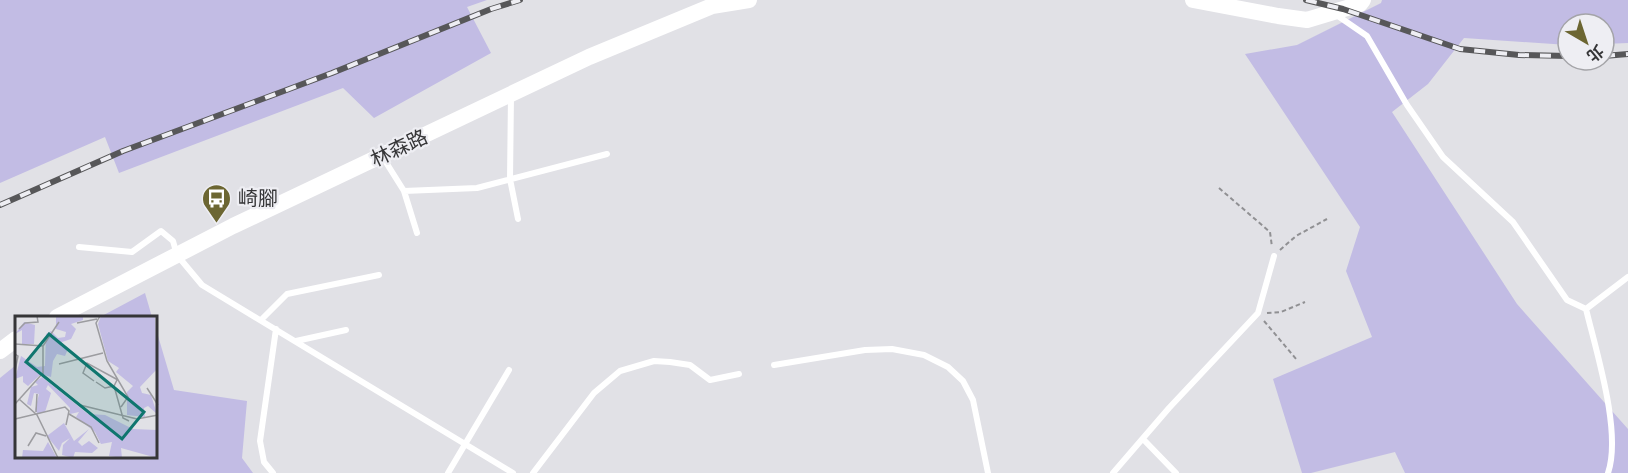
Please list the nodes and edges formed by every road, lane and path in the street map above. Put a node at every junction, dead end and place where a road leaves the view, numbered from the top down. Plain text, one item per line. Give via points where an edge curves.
1 (749, 0) edge
2 (1193, 0) edge
3 (1363, 0) edge
4 (1338, 10) junction
5 (511, 94) junction
6 (607, 154) dead end
7 (381, 156) junction
8 (510, 179) junction
9 (1219, 188) dead end
10 (404, 191) junction
11 (518, 219) dead end
12 (1328, 219) dead end
13 (417, 233) dead end
14 (79, 247) dead end
15 (177, 255) junction
16 (1274, 256) junction
17 (379, 275) dead end
18 (1628, 277) edge
19 (1305, 302) dead end
20 (1586, 309) junction
21 (1258, 314) junction
22 (59, 316) edge
23 (261, 320) junction
24 (276, 329) junction
25 (346, 330) dead end
26 (15, 340) edge
27 (296, 342) junction
28 (0, 351) edge
29 (1297, 360) dead end
30 (774, 365) dead end
31 (509, 370) dead end
32 (739, 374) dead end
33 (1143, 438) junction
34 (465, 444) junction
35 (273, 473) edge
36 (448, 473) edge
37 (513, 473) edge
38 (533, 473) edge
39 (988, 473) edge
40 (1113, 473) edge
41 (1176, 473) edge
42 (1608, 473) edge

1 - 5 main road, 林森路 via 712,6
2 - 4 main road via 1307,20
3 - 4 main road
4 - 20 lane via 1367,36 1443,158 1513,222 1567,300
5 - 7 main road, 林森路
5 - 8 lane
6 - 8 lane
7 - 10 lane
7 - 15 main road, 林森路
8 - 10 lane via 477,188
8 - 11 lane
9 - 16 path via 1269,232
10 - 13 lane
12 - 16 path via 1296,236
14 - 15 lane via 132,252 161,231 173,241
15 - 22 main road, 林森路
15 - 23 lane via 202,285
16 - 21 lane
17 - 23 lane via 287,294
18 - 20 lane
19 - 21 path via 1281,312
20 - 42 lane via 1604,381 1613,449
21 - 29 path
21 - 33 lane
23 - 24 lane
24 - 27 lane
24 - 35 lane via 260,441 264,462
25 - 27 lane
26 - 28 main road
27 - 34 lane
30 - 39 lane via 892,348 948,367 963,381 973,400
31 - 34 lane
32 - 38 lane via 710,380 690,365 654,361 620,371 594,393
33 - 40 lane
33 - 41 lane
34 - 36 lane
34 - 37 lane

